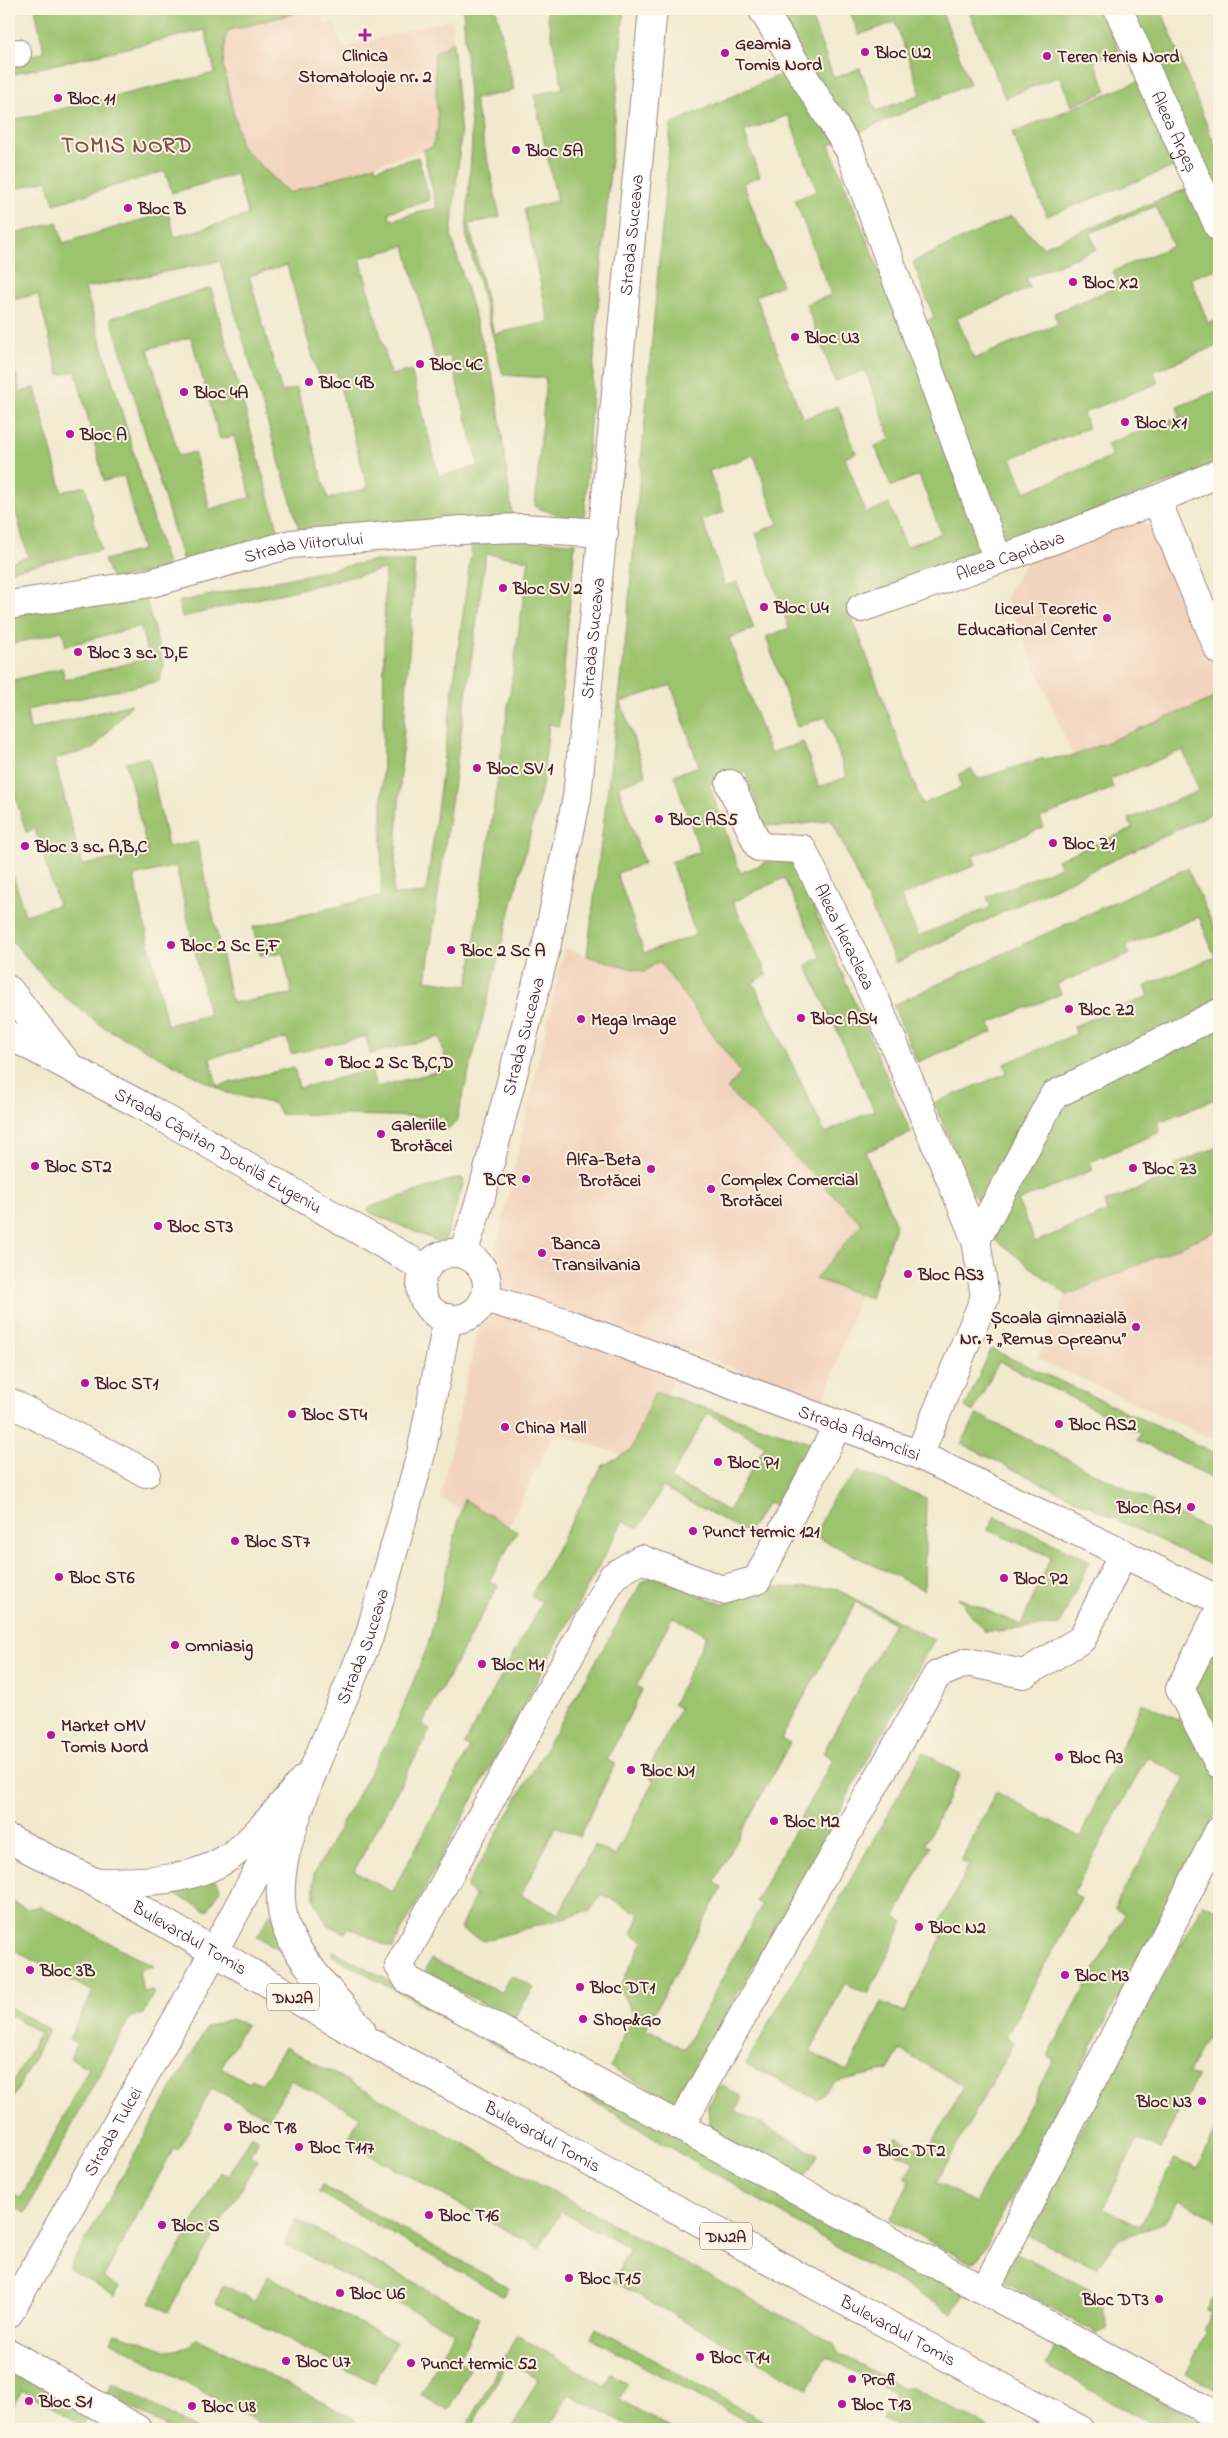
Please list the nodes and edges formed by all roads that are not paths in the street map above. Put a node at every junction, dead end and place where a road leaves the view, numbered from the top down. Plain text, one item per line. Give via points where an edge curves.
1 (653, 9) edge
2 (762, 9) edge
3 (1118, 9) edge
4 (1219, 228) edge
5 (1219, 473) edge
6 (1157, 501) junction
7 (604, 533) junction
8 (998, 560) junction
9 (9, 605) edge
10 (861, 608) dead end
11 (1219, 650) edge
12 (730, 784) dead end
13 (9, 990) edge
14 (1219, 1013) edge
15 (11, 1043) edge
16 (73, 1070) junction
17 (976, 1240) junction
18 (463, 1254) junction
19 (426, 1268) junction
20 (484, 1298) junction
21 (448, 1318) junction
22 (9, 1402) edge
23 (838, 1425) junction
24 (919, 1455) junction
25 (146, 1473) dead end
26 (1123, 1553) junction
27 (1219, 1600) edge
28 (1219, 1611) edge
29 (1219, 1764) edge
30 (314, 1768) junction
31 (1219, 1831) edge
32 (9, 1839) edge
33 (94, 1882) junction
34 (214, 1950) junction
35 (372, 2043) junction
36 (680, 2126) junction
37 (985, 2290) junction
38 (9, 2313) edge
39 (9, 2353) edge
40 (1219, 2417) edge
41 (98, 2420) edge
42 (137, 2429) edge
43 (1079, 2429) edge

1 - 7 street, Strada Suceava
2 - 8 street via 850,151
3 - 4 street, Aleea Argeș
5 - 6 street, Aleea Capidava
6 - 8 street, Aleea Capidava
6 - 11 street
7 - 9 street, Strada Viitorului via 523,528 462,530 291,544 151,583
7 - 18 street, Strada Suceava via 577,797 546,948
8 - 10 street, Aleea Capidava
12 - 17 street, Aleea Heracleea via 759,847 802,849 872,992
13 - 16 street
14 - 17 street via 1054,1095
15 - 16 street, Strada Căpitan Dobrilă Eugeniu
16 - 19 street, Strada Căpitan Dobrilă Eugeniu via 150,1110
17 - 24 street, Aleea Heracleea via 986,1297
18 - 19 street via 442,1255
18 - 20 street via 481,1266 486,1276
19 - 21 street via 421,1289 424,1299 438,1314
20 - 21 street via 470,1315
20 - 23 street, Strada Adamclisi via 567,1323
21 - 30 street, Strada Suceava via 421,1454 369,1638
22 - 25 street
23 - 24 street, Strada Adamclisi
23 - 36 street via 757,1580 722,1590 641,1559 613,1576 399,1966 408,1980
24 - 26 street, Strada Adamclisi
26 - 27 street, Strada Adamclisi
26 - 36 street via 1082,1639 1024,1674 967,1662 937,1675
28 - 29 street via 1180,1689
30 - 33 street via 241,1849 220,1862 194,1874 169,1879
30 - 34 street, Strada Suceava
30 - 35 street via 289,1842 281,1881 281,1906 286,1929 306,1961
31 - 37 street
32 - 33 street, Bulevardul Tomis / DN2A
33 - 34 street, Bulevardul Tomis / DN2A
34 - 35 street, Bulevardul Tomis / DN2A
34 - 38 street, Strada Tulcei
35 - 43 street, Bulevardul Tomis / DN2A
36 - 37 street
37 - 40 street
39 - 41 street
41 - 42 street

